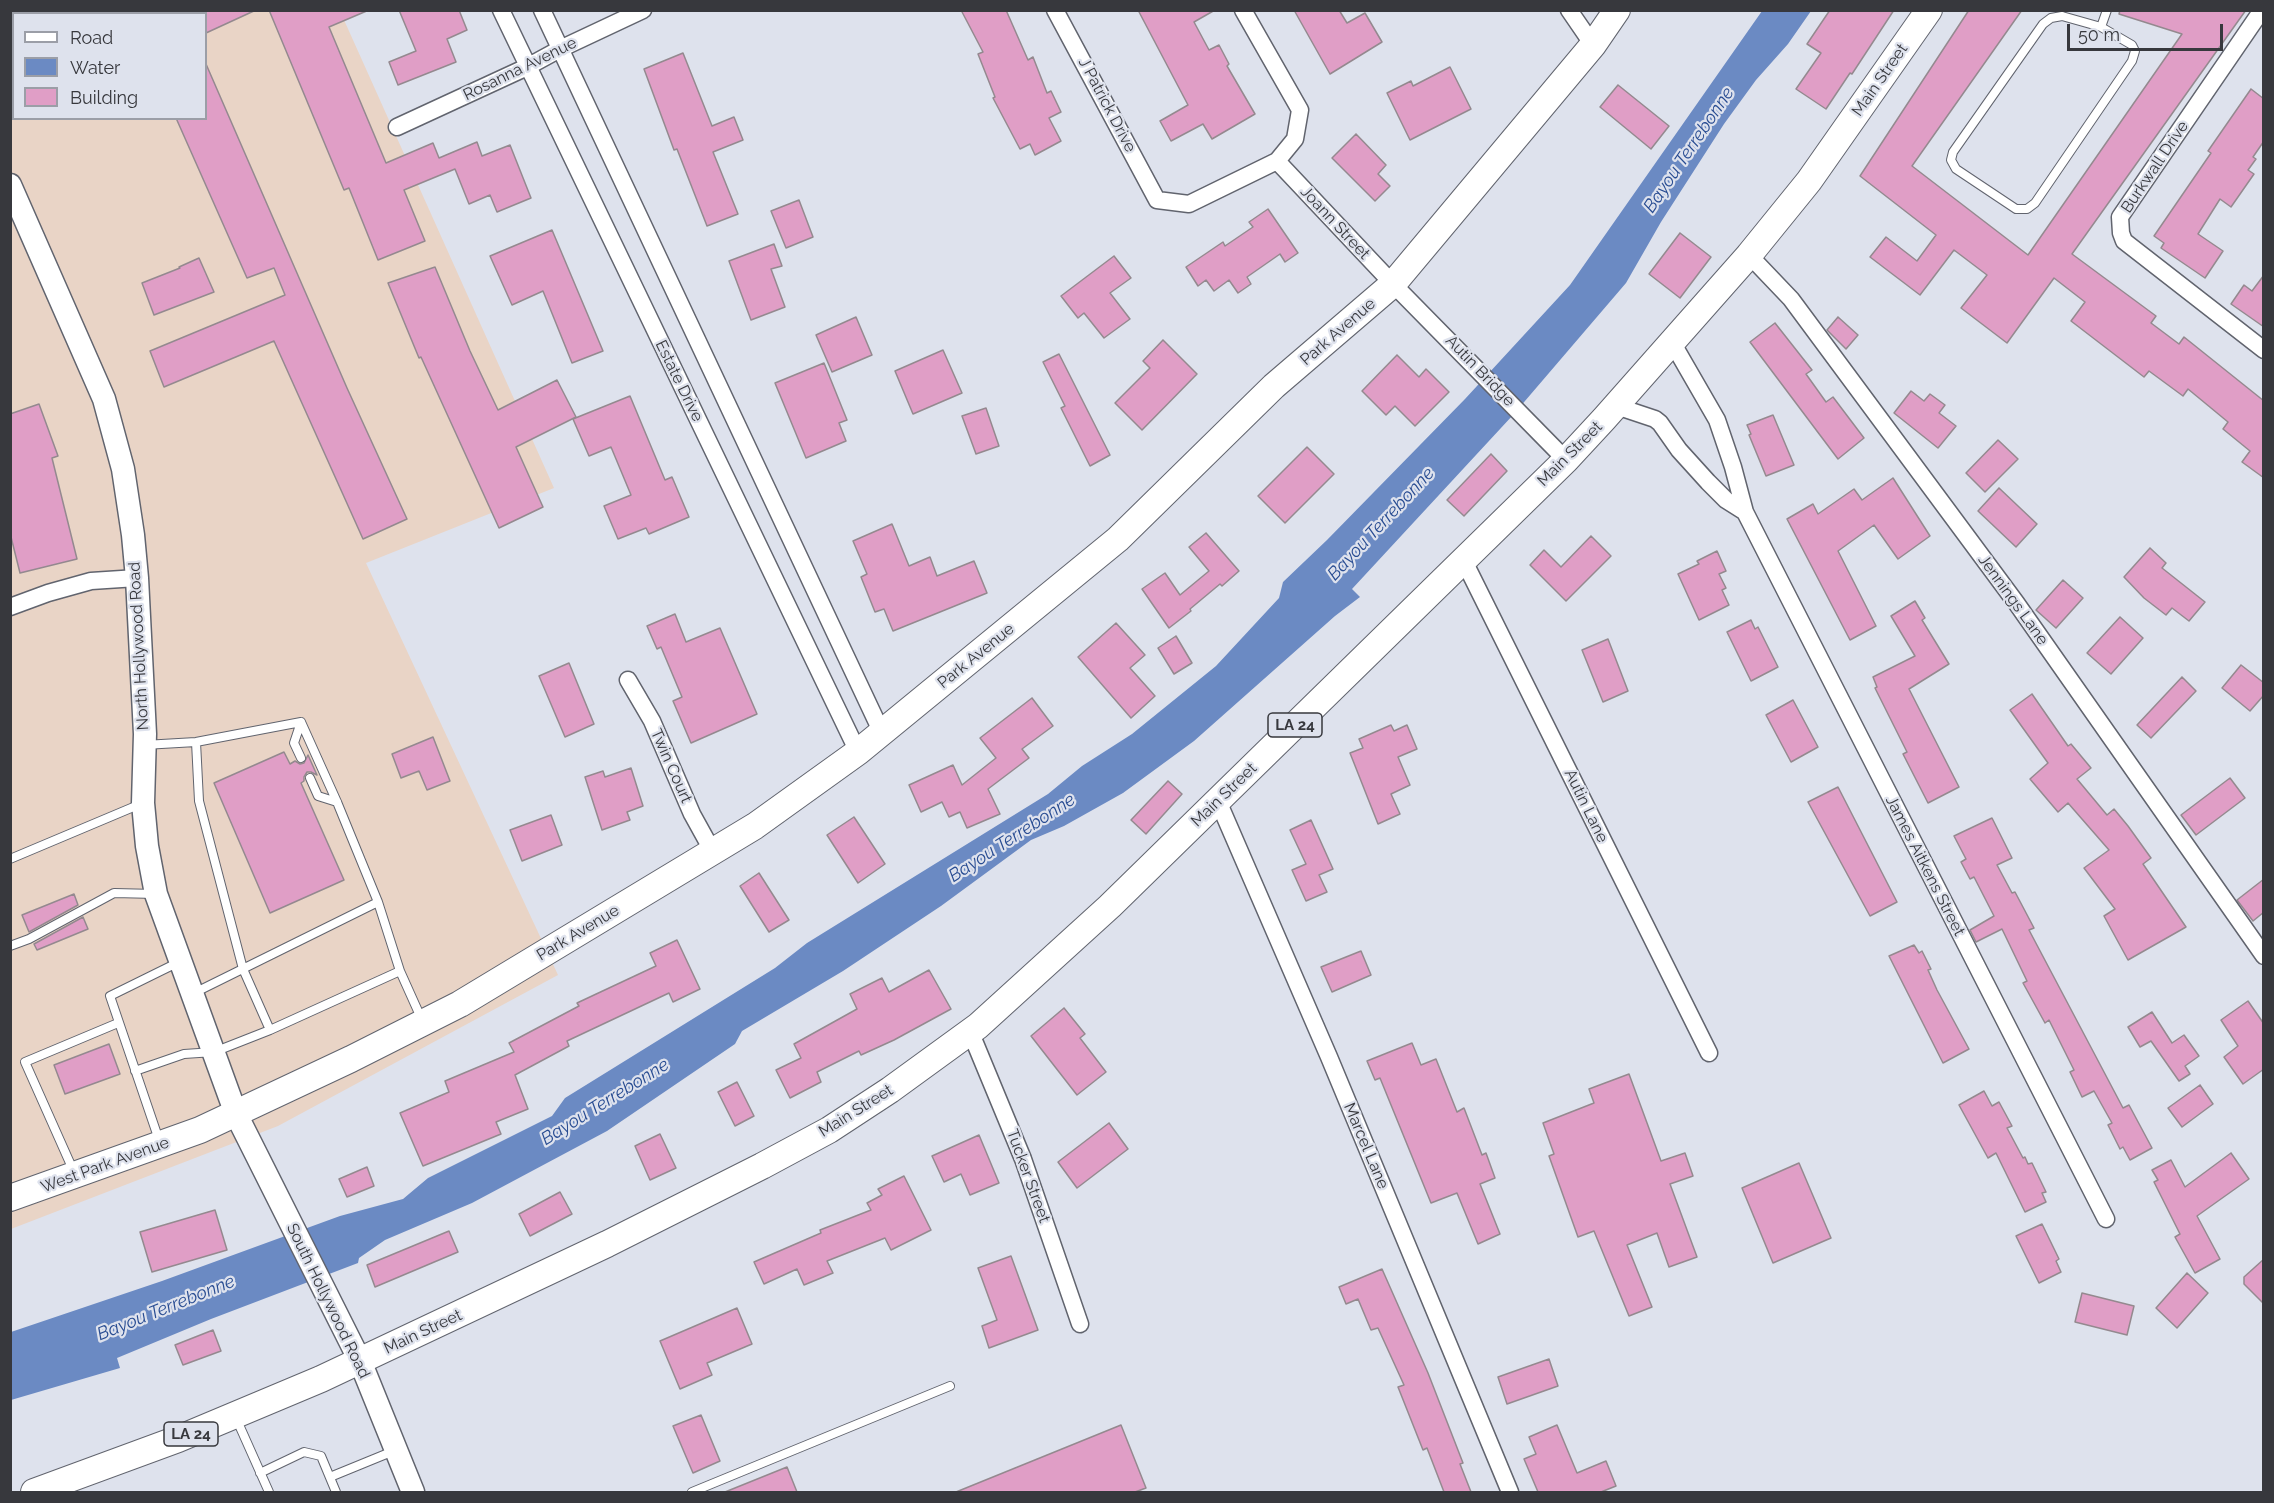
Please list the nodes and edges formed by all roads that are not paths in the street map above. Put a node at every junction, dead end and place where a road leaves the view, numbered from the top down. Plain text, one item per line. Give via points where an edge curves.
1 (501, 10) edge
2 (542, 10) edge
3 (643, 10) edge
4 (1055, 10) edge
5 (1243, 10) edge
6 (1569, 10) edge
7 (1617, 10) edge
8 (1929, 10) edge
9 (2108, 10) edge
10 (2262, 10) edge
11 (2101, 27) junction
12 (1593, 45) junction
13 (560, 49) junction
14 (527, 67) junction
15 (397, 127) dead end
16 (1277, 161) junction
17 (10, 185) edge
18 (1749, 255) junction
19 (1393, 284) junction
20 (1672, 342) junction
21 (2264, 350) edge
22 (1616, 406) junction
23 (1566, 460) junction
24 (1745, 512) junction
25 (1463, 559) junction
26 (137, 578) junction
27 (10, 607) edge
28 (628, 680) dead end
29 (301, 722) junction
30 (882, 733) junction
31 (196, 742) junction
32 (144, 746) junction
33 (858, 752) junction
34 (301, 758) dead end
35 (310, 778) dead end
36 (1218, 801) junction
37 (337, 802) junction
38 (143, 803) junction
39 (713, 852) junction
40 (10, 859) edge
41 (156, 894) junction
42 (378, 902) junction
43 (10, 946) edge
44 (2264, 956) edge
45 (179, 962) junction
46 (243, 969) junction
47 (400, 971) junction
48 (192, 994) junction
49 (118, 1023) junction
50 (423, 1023) junction
51 (270, 1030) junction
52 (970, 1031) junction
53 (214, 1052) junction
54 (1709, 1053) dead end
55 (135, 1071) junction
56 (236, 1114) junction
57 (200, 1130) joint
58 (160, 1144) junction
59 (76, 1176) junction
60 (10, 1198) edge
61 (2106, 1220) dead end
62 (1080, 1324) dead end
63 (353, 1365) junction
64 (950, 1386) dead end
65 (235, 1415) junction
66 (396, 1450) junction
67 (260, 1473) junction
68 (330, 1477) junction
69 (34, 1492) edge
70 (269, 1492) edge
71 (336, 1492) edge
72 (413, 1492) edge
73 (692, 1492) edge
74 (1510, 1492) edge

1 - 14 street, Estate Drive
2 - 13 street, Estate Drive
3 - 13 street, Rosanna Avenue
4 - 16 street, J Patrick Drive via 1157,200 1189,204
5 - 16 street via 1300,110 1295,139
6 - 12 street
7 - 12 main road, Park Avenue
8 - 18 main road, Main Street / LA 24 via 1809,181
9 - 11 lane
10 - 21 street, Burkwall Drive via 2120,217 2124,241
11 - 11 lane via 2132,45 2132,61 2035,203 2027,209 2016,209 1956,169 1951,160 1953,152 2043,24 2062,16
12 - 19 main road, Park Avenue
13 - 14 street, Rosanna Avenue
13 - 30 street, Estate Drive
14 - 15 street, Rosanna Avenue
14 - 33 street, Estate Drive
16 - 19 street, Joann Street
17 - 26 main road, North Hollywood Road via 104,399 123,469
18 - 20 main road, Main Street / LA 24
18 - 44 street, Jennings Lane via 1791,299 2017,604
19 - 23 street, Autin Bridge
19 - 30 main road, Park Avenue via 1275,387 1119,539
20 - 22 main road, Main Street / LA 24
20 - 24 street, James Aitkens Street via 1717,420
22 - 23 main road, Main Street / LA 24
22 - 24 street, James Aitkens Street via 1660,423 1708,482
23 - 25 main road, Main Street / LA 24
24 - 61 street, James Aitkens Street
25 - 36 main road, Main Street / LA 24
25 - 54 street, Autin Lane
26 - 27 street via 91,582 48,592
26 - 32 main road, North Hollywood Road
28 - 39 street, Twin Court via 652,721
29 - 31 lane
29 - 34 lane via 294,743
29 - 37 lane
30 - 33 main road, Park Avenue
31 - 32 lane
31 - 46 lane via 199,801
32 - 38 main road, North Hollywood Road
33 - 39 main road, Park Avenue
35 - 37 lane via 318,796
36 - 52 main road, Main Street / LA 24 via 1110,906
36 - 74 street, Marcel Lane
37 - 42 lane
38 - 40 lane
38 - 41 main road, North Hollywood Road
39 - 50 main road, Park Avenue
41 - 43 lane via 114,893
41 - 45 main road, North Hollywood Road
42 - 46 lane
42 - 47 lane
45 - 48 main road, North Hollywood Road
45 - 49 lane via 110,996
46 - 48 lane
46 - 51 lane
47 - 50 lane
47 - 51 lane
48 - 53 main road, North Hollywood Road
49 - 55 lane
49 - 59 lane via 25,1062
50 - 56 main road, Park Avenue
51 - 53 lane
52 - 62 street, Tucker Street via 1023,1159
52 - 63 main road, Main Street / LA 24 via 882,1096 762,1166
53 - 55 lane via 184,1054
53 - 56 main road, North Hollywood Road
55 - 58 lane
56 - 57 main road, Park Avenue
56 - 63 main road, South Hollywood Road via 342,1324
57 - 58 main road, West Park Avenue
58 - 59 main road, West Park Avenue
59 - 60 main road, West Park Avenue
63 - 65 main road, LA 24
63 - 66 main road, South Hollywood Road
64 - 73 lane
65 - 67 lane
65 - 69 main road, LA 24
66 - 68 lane
66 - 72 main road, South Hollywood Road
67 - 68 lane via 304,1452 321,1456
67 - 70 lane
68 - 71 lane

